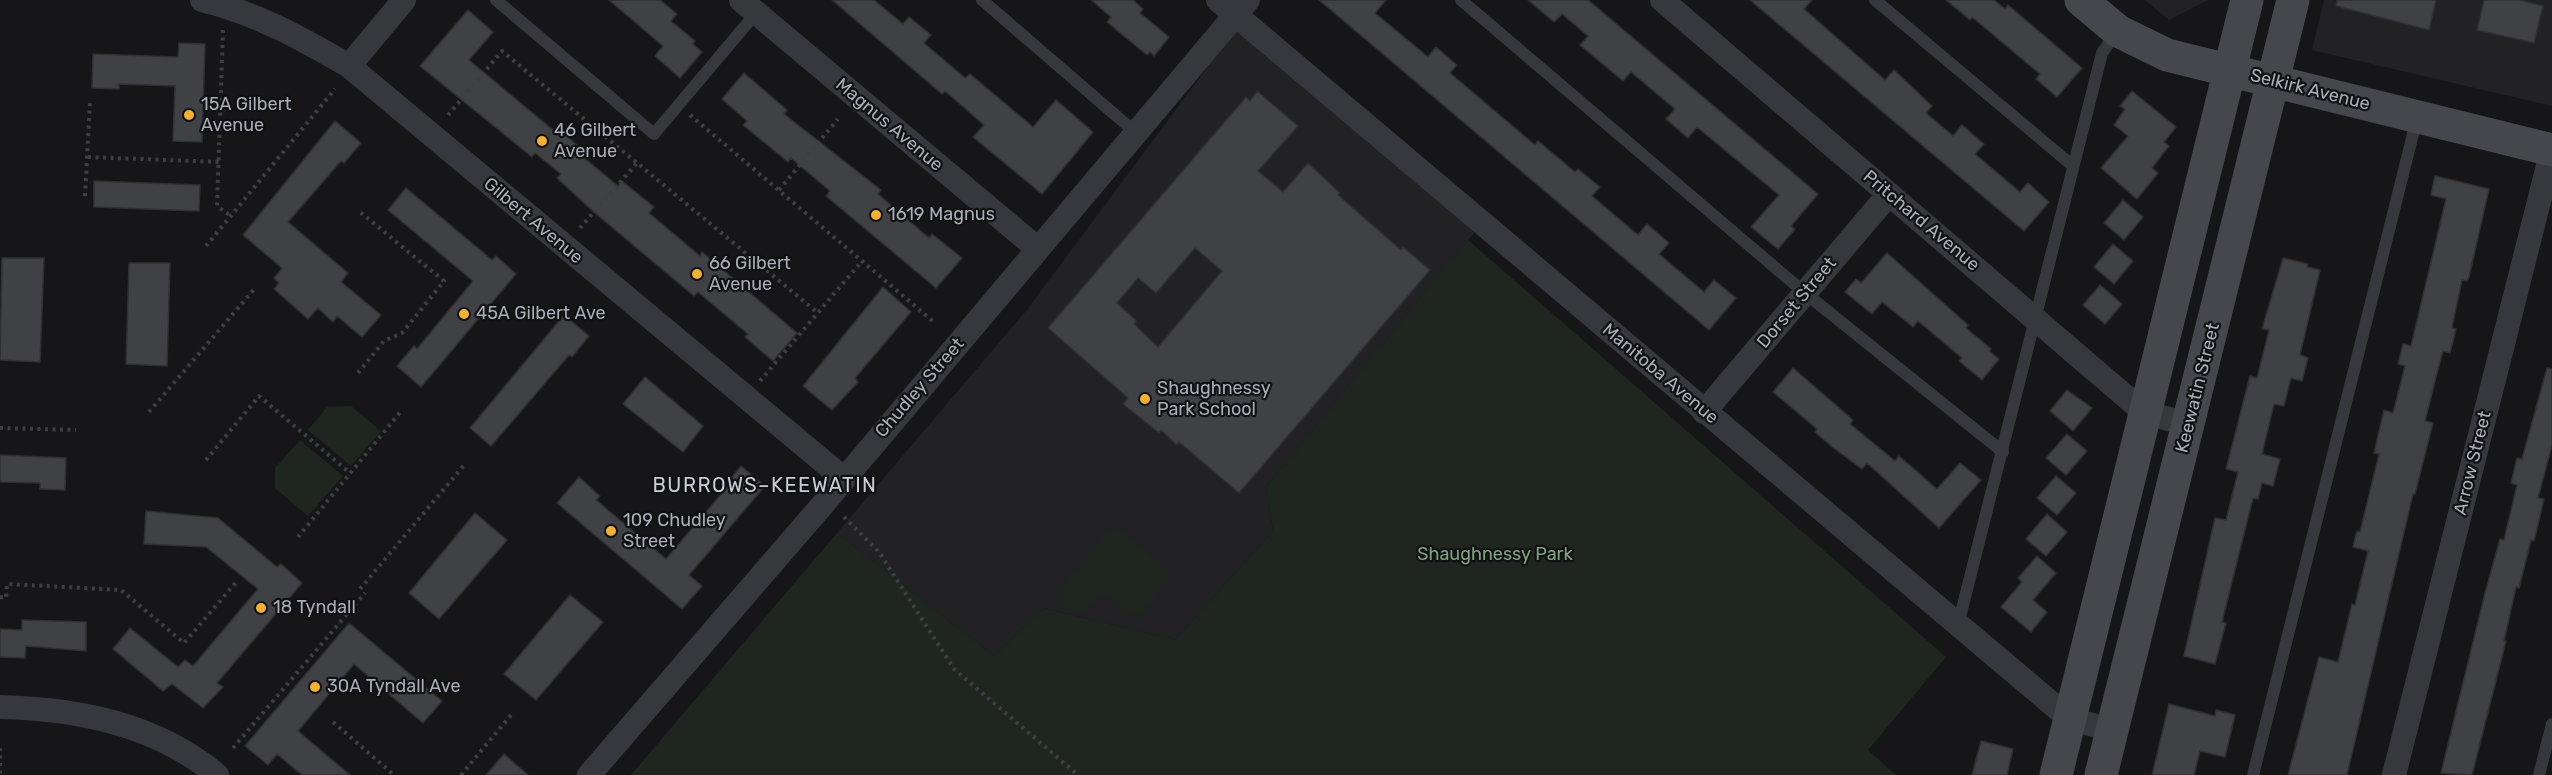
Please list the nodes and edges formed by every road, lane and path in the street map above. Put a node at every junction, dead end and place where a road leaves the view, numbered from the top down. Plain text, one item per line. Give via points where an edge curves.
1 (202, 0) edge
2 (404, 0) edge
3 (496, 0) edge
4 (982, 0) edge
5 (1461, 0) edge
6 (1662, 0) edge
7 (1875, 0) edge
8 (2081, 0) edge
9 (2247, 0) edge
10 (2293, 0) edge
11 (1234, 5) edge
12 (748, 6) edge
13 (224, 30) dead end
14 (2118, 31) junction
15 (349, 66) junction
16 (2228, 70) junction
17 (2272, 81) junction
18 (335, 89) dead end
19 (90, 101) dead end
20 (686, 111) dead end
21 (448, 116) dead end
22 (2418, 117) junction
23 (838, 119) dead end
24 (1136, 132) junction
25 (2552, 150) edge
26 (88, 158) junction
27 (219, 162) junction
28 (637, 163) junction
29 (2073, 166) junction
30 (779, 190) junction
31 (1889, 194) junction
32 (85, 196) dead end
33 (360, 212) dead end
34 (231, 216) junction
35 (580, 228) dead end
36 (206, 246) dead end
37 (1038, 249) junction
38 (862, 261) junction
39 (256, 287) dead end
40 (1805, 293) junction
41 (818, 313) junction
42 (2037, 320) junction
43 (934, 323) dead end
44 (358, 373) dead end
45 (760, 382) dead end
46 (402, 410) dead end
47 (149, 412) dead end
48 (1704, 412) junction
49 (2145, 413) junction
50 (2189, 424) junction
51 (0, 428) edge
52 (76, 430) dead end
53 (2003, 452) junction
54 (206, 460) dead end
55 (465, 464) dead end
56 (350, 473) junction
57 (843, 478) junction
58 (844, 517) dead end
59 (298, 537) dead end
60 (238, 580) dead end
61 (360, 589) dead end
62 (365, 593) dead end
63 (0, 597) edge
64 (1958, 625) junction
65 (0, 707) edge
66 (511, 715) dead end
67 (2070, 719) junction
68 (333, 722) dead end
69 (2552, 724) edge
70 (2112, 730) junction
71 (0, 748) edge
72 (232, 748) dead end
73 (0, 775) edge
74 (217, 775) edge
75 (394, 775) edge
76 (460, 775) edge
77 (589, 775) edge
78 (1078, 775) edge
79 (2056, 775) edge
80 (2101, 775) edge
81 (2253, 775) edge
82 (2394, 775) edge
83 (2539, 775) edge

1 - 15 street, Gilbert Avenue via 274,24
2 - 15 street
3 - 12 lane via 654,134
4 - 24 lane
5 - 40 lane
6 - 31 street, Pritchard Avenue
7 - 29 lane
8 - 14 main road, Selkirk Avenue
9 - 16 main road
10 - 17 main road, Keewatin Street
11 - 24 street, Chudley Street
11 - 48 street, Manitoba Avenue
12 - 37 street, Magnus Avenue
13 - 27 path
14 - 16 main road, Selkirk Avenue via 2167,55
14 - 29 lane via 2102,53
15 - 57 street, Gilbert Avenue
16 - 17 main road, Selkirk Avenue
16 - 49 main road
17 - 22 main road, Selkirk Avenue
17 - 50 main road, Keewatin Street
18 - 34 path
19 - 26 path
20 - 30 path
21 - 28 path via 502,51
22 - 25 main road, Selkirk Avenue
22 - 81 lane
23 - 30 path
24 - 37 street, Chudley Street
25 - 82 street, Arrow Street
26 - 27 path
26 - 32 path
27 - 34 path via 218,206
28 - 35 path
28 - 41 path
29 - 42 lane
30 - 38 path
31 - 40 street, Dorset Street
31 - 42 street, Pritchard Avenue
33 - 44 path via 444,281 402,333 384,341
34 - 36 path
37 - 57 street, Chudley Street
38 - 41 path
38 - 43 path
39 - 47 path
40 - 48 street, Dorset Street
40 - 53 lane
41 - 45 path
42 - 49 street, Pritchard Avenue
42 - 53 lane
46 - 56 path
48 - 64 street, Manitoba Avenue
49 - 50 street, Pritchard Avenue
49 - 67 main road
50 - 70 main road, Keewatin Street
51 - 52 path
53 - 64 lane
54 - 56 path via 259,396
55 - 61 path
56 - 59 path
57 - 77 street, Chudley Street
58 - 78 path via 879,552 954,669
60 - 63 path via 184,643 121,590 7,584 6,598
62 - 72 path
64 - 67 street, Manitoba Avenue
65 - 74 street via 61,711 121,723 183,750
66 - 76 path
67 - 70 street, Manitoba Avenue
67 - 79 main road
68 - 75 path
69 - 83 lane
70 - 80 main road, Keewatin Street
71 - 73 path

